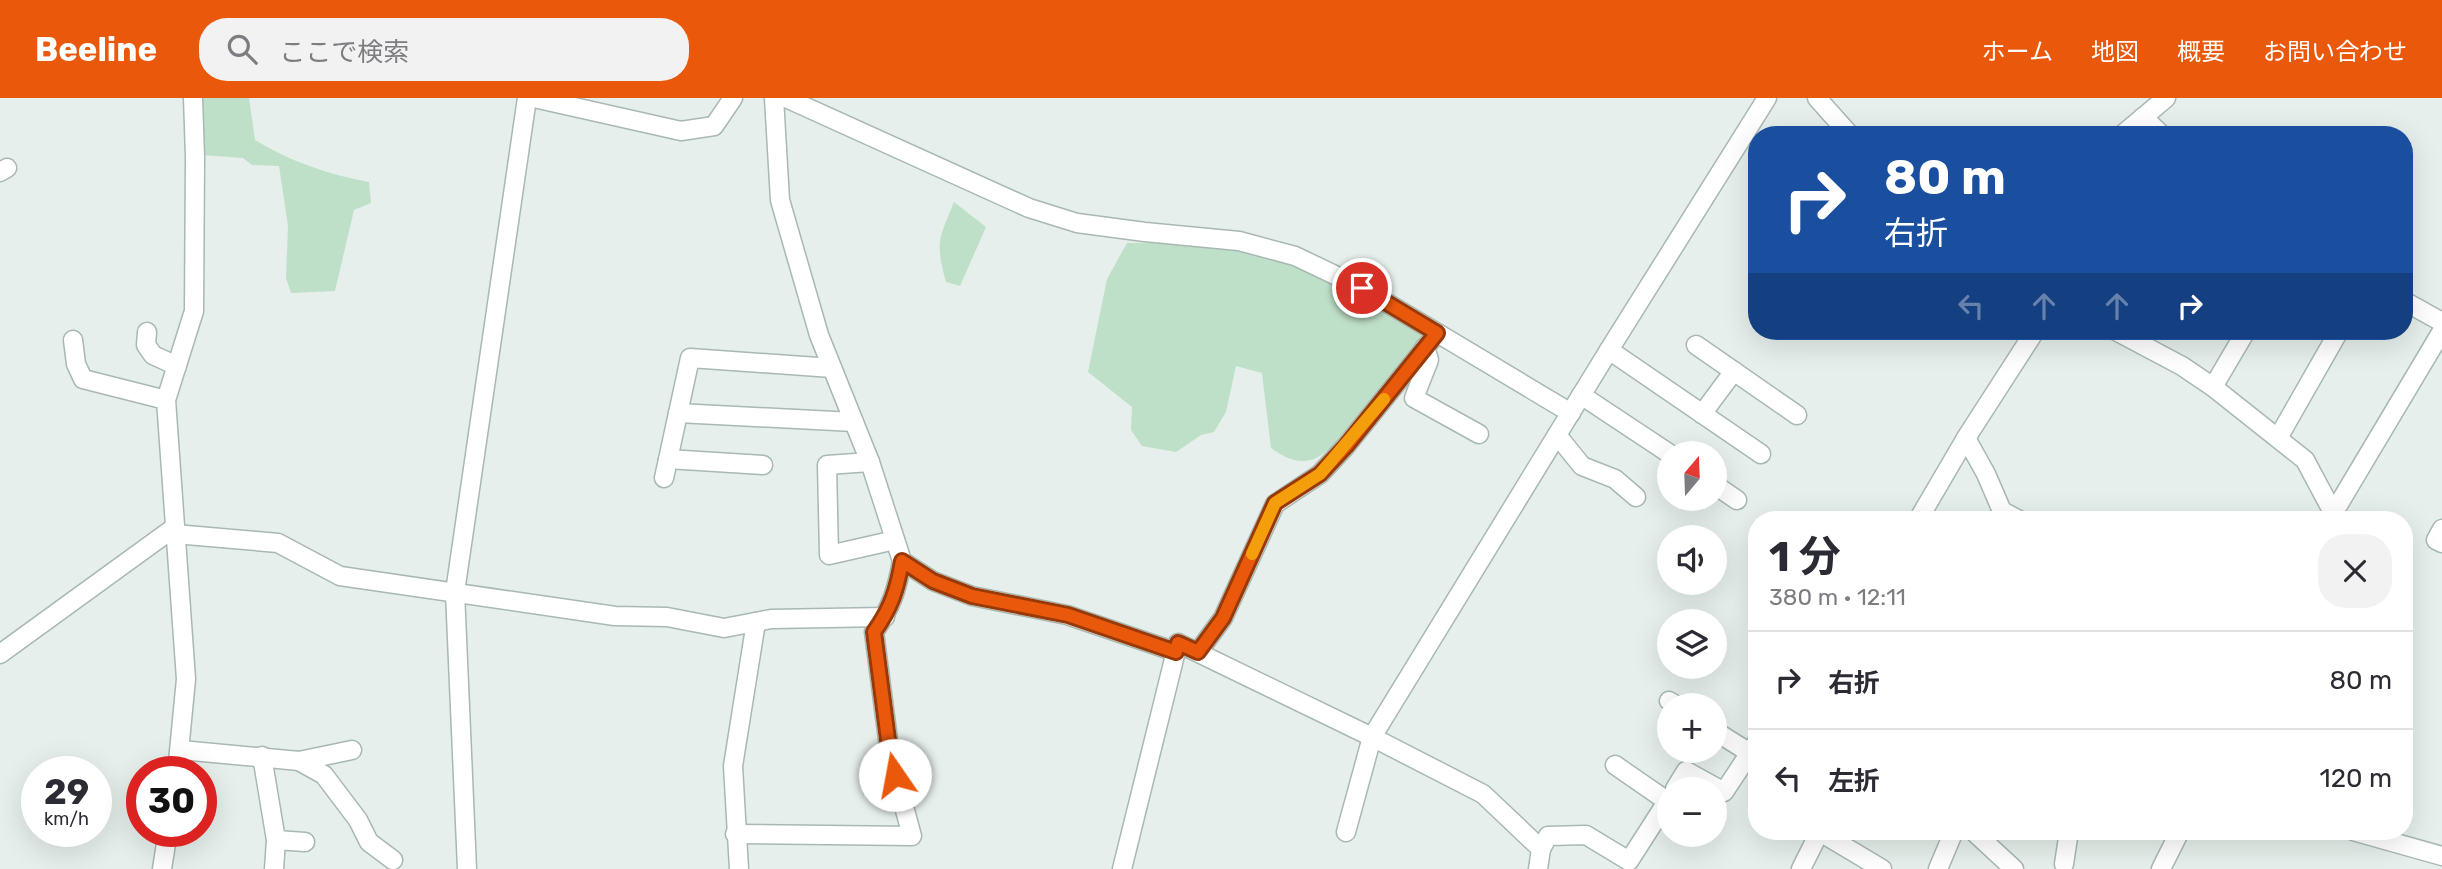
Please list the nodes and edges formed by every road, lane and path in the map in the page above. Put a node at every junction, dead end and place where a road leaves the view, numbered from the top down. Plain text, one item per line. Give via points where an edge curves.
1 (193, 98) edge
2 (527, 98) edge
3 (534, 98) edge
4 (733, 98) edge
5 (774, 98) edge
6 (786, 98) edge
7 (1767, 98) edge
8 (1817, 98) edge
9 (2166, 98) edge
10 (2143, 117) junction
11 (1749, 126) edge
12 (1842, 126) edge
13 (2132, 126) edge
14 (2152, 126) edge
15 (1748, 128) edge
16 (2413, 306) edge
17 (2442, 323) edge
18 (2442, 331) edge
19 (147, 332) dead end
20 (73, 340) dead end
21 (1431, 340) junction
22 (2029, 340) edge
23 (2133, 340) edge
24 (2241, 340) edge
25 (2334, 340) edge
26 (1696, 345) dead end
27 (1609, 350) junction
28 (177, 366) junction
29 (832, 368) junction
30 (1734, 371) junction
31 (2213, 387) junction
32 (1581, 395) junction
33 (166, 400) junction
34 (678, 413) junction
35 (1571, 413) junction
36 (1702, 414) junction
37 (1797, 415) dead end
38 (854, 422) junction
39 (1479, 434) dead end
40 (1557, 435) junction
41 (1966, 438) junction
42 (2278, 438) junction
43 (1657, 445) edge
44 (1761, 454) dead end
45 (668, 459) junction
46 (870, 462) junction
47 (763, 465) dead end
48 (664, 478) dead end
49 (1727, 493) edge
50 (1636, 497) dead end
51 (1737, 500) dead end
52 (1923, 511) edge
53 (2002, 511) edge
54 (2333, 511) edge
55 (2339, 511) edge
56 (2442, 529) edge
57 (175, 530) junction
58 (895, 540) junction
59 (2442, 543) edge
60 (902, 561) junction
61 (455, 592) junction
62 (885, 617) junction
63 (755, 622) junction
64 (1176, 652) junction
65 (1198, 652) junction
66 (0, 654) edge
67 (1727, 736) edge
68 (1373, 737) junction
69 (1748, 745) edge
70 (181, 750) junction
71 (352, 750) dead end
72 (1748, 755) edge
73 (180, 756) edge
74 (262, 757) junction
75 (299, 761) junction
76 (1615, 765) dead end
77 (1727, 787) edge
78 (1657, 788) edge
79 (1657, 818) edge
80 (1346, 832) dead end
81 (735, 834) junction
82 (276, 840) junction
83 (1816, 840) edge
84 (1833, 840) edge
85 (1950, 840) edge
86 (1983, 840) edge
87 (2068, 840) edge
88 (2176, 840) edge
89 (2385, 840) edge
90 (304, 842) dead end
91 (165, 847) edge
92 (1541, 849) junction
93 (2442, 856) edge
94 (393, 860) dead end
95 (2064, 864) dead end
96 (162, 869) edge
97 (274, 869) edge
98 (467, 869) edge
99 (739, 869) edge
100 (1122, 869) edge
101 (1538, 869) edge
102 (1801, 869) edge
103 (1882, 869) edge
104 (1938, 869) edge
105 (2014, 869) edge
106 (2161, 869) edge

1 - 28 street via 194,312
2 - 61 street
3 - 4 street via 681,131 714,126
5 - 29 street via 780,200
6 - 21 street via 1029,208 1077,223 1239,242 1296,256 1362,288
7 - 11 street
8 - 12 street
9 - 10 street
10 - 13 street
10 - 14 street
15 - 27 street
16 - 17 street
18 - 55 street
19 - 28 street via 146,345 153,355
20 - 33 street via 83,379
21 - 35 street
21 - 39 street via 1429,360 1414,398
21 - 65 street via 1320,474 1275,503 1223,618
22 - 41 street
23 - 31 street
24 - 31 street
25 - 42 street
26 - 30 street
27 - 32 street
27 - 36 street
28 - 33 street
29 - 34 street via 690,358
29 - 38 street
30 - 36 street
30 - 37 street
31 - 42 street
32 - 35 street
32 - 43 street
33 - 57 street
34 - 38 street
34 - 45 street
35 - 40 street
36 - 44 street
38 - 46 street
40 - 50 street via 1582,466 1615,479
40 - 68 street
41 - 52 street
41 - 53 street
42 - 54 street via 2305,460
45 - 47 street
45 - 48 street
46 - 58 street
46 - 58 street via 827,465 829,555
49 - 51 street
56 - 59 street via 2436,540
57 - 61 street via 278,543 340,576
57 - 66 street
57 - 70 street via 186,679
58 - 60 street
60 - 62 street via 897,592
60 - 64 street via 933,581 972,596 1068,615
61 - 63 street via 724,628
61 - 98 street
62 - 63 street
62 - 81 street via 874,632 890,755 912,836
63 - 81 street via 733,766
64 - 65 street via 1178,643
64 - 100 street
65 - 68 street
67 - 69 street
68 - 80 street
68 - 92 street via 1483,794
70 - 73 street
70 - 74 street
71 - 75 street
72 - 77 street
74 - 75 street
74 - 82 street
75 - 94 street via 324,775 369,842
76 - 78 street
79 - 92 street via 1629,861 1586,835 1548,836
81 - 99 street
82 - 90 street
82 - 97 street
83 - 102 street
84 - 103 street
85 - 104 street
86 - 105 street
87 - 95 street
88 - 106 street
89 - 93 street
91 - 96 street
92 - 101 street

